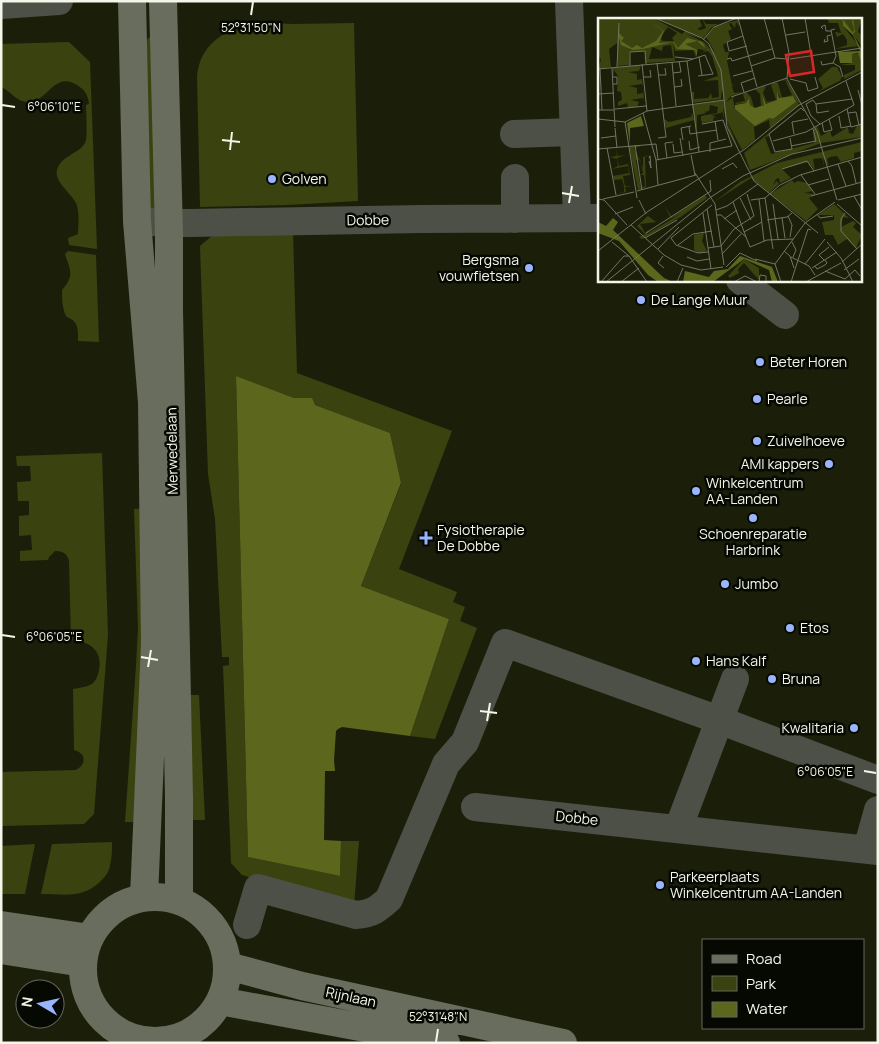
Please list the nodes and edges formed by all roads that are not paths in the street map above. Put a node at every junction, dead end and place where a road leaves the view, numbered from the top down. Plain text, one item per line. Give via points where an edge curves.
1 (59, 1) edge
2 (132, 1) edge
3 (163, 1) edge
4 (569, 1) edge
5 (1, 5) edge
6 (574, 132) junction
7 (514, 134) dead end
8 (515, 178) dead end
9 (588, 218) edge
10 (515, 219) junction
11 (137, 221) junction
12 (168, 223) junction
13 (741, 281) edge
14 (785, 315) dead end
15 (735, 679) dead end
16 (719, 720) junction
17 (878, 780) edge
18 (475, 807) dead end
19 (878, 810) edge
20 (678, 830) junction
21 (873, 850) edge
22 (144, 898) junction
23 (179, 900) junction
24 (247, 925) dead end
25 (1, 926) edge
26 (90, 938) junction
27 (1, 950) edge
28 (83, 964) junction
29 (228, 966) junction
30 (220, 1001) junction
31 (139, 1041) edge
32 (446, 1043) edge
33 (562, 1043) edge

1 - 5 street
2 - 11 street, Merwedelaan
3 - 12 street, Merwedelaan
4 - 6 street
6 - 7 street
6 - 9 street
8 - 10 street
9 - 10 street, Dobbe
10 - 12 street, Dobbe
11 - 12 street, Dobbe
11 - 22 street, Merwedelaan via 152,402 155,644
12 - 23 street, Merwedelaan
13 - 14 street
15 - 16 street
16 - 17 street
16 - 20 street
16 - 24 street via 505,643 465,742 446,764 389,899 377,910 356,915 258,888
18 - 20 street, Dobbe
19 - 21 street via 872,829
20 - 21 street, Dobbe
22 - 23 street
22 - 26 street via 127,902 112,911
23 - 29 street via 192,906 213,925 226,951
25 - 26 street
26 - 28 street
27 - 28 street
28 - 31 street via 88,997 97,1012 108,1025
29 - 30 street
29 - 33 street, Rijnlaan via 302,986
30 - 31 street via 212,1014 187,1035 155,1042
30 - 32 street, Rijnlaan

